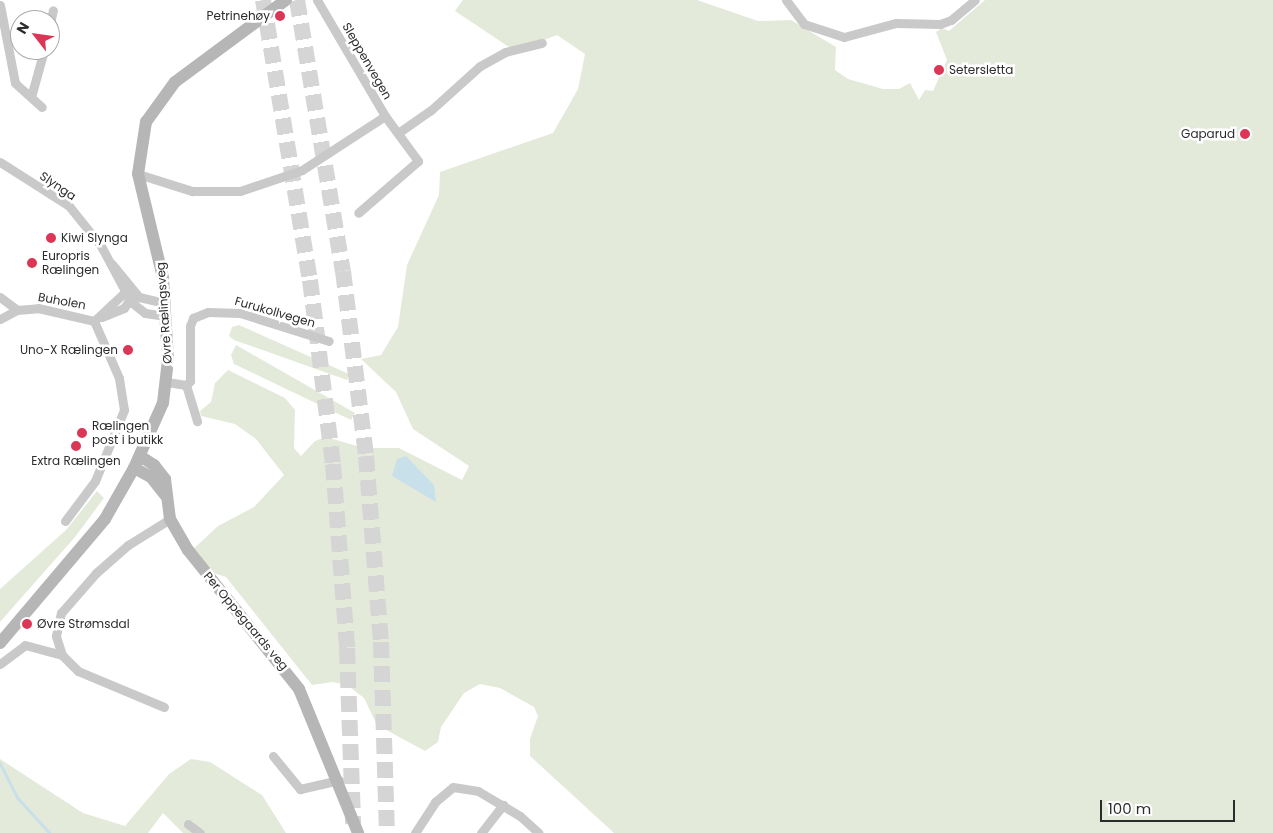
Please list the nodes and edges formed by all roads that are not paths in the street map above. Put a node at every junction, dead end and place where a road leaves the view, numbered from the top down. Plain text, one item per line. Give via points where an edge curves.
1 (286, 0) edge
2 (317, 0) edge
3 (786, 0) edge
4 (974, 0) edge
5 (0, 5) edge
6 (542, 43) dead end
7 (41, 60) edge
8 (32, 96) junction
9 (42, 107) dead end
10 (385, 116) junction
11 (398, 133) junction
12 (0, 162) edge
13 (138, 174) junction
14 (358, 213) dead end
15 (129, 293) junction
16 (0, 297) edge
17 (131, 302) junction
18 (17, 310) junction
19 (166, 310) junction
20 (0, 319) edge
21 (98, 319) junction
22 (329, 341) dead end
23 (167, 382) junction
24 (186, 385) junction
25 (197, 421) dead end
26 (140, 456) junction
27 (134, 468) junction
28 (165, 495) junction
29 (170, 519) junction
30 (65, 521) dead end
31 (0, 643) edge
32 (62, 655) junction
33 (0, 664) edge
34 (164, 707) dead end
35 (273, 756) dead end
36 (339, 780) junction
37 (503, 805) junction
38 (188, 824) dead end
39 (200, 833) edge
40 (358, 833) edge
41 (415, 833) edge
42 (481, 833) edge
43 (539, 833) edge

1 - 13 main road, Øvre Rælingsveg via 168,89 144,129
2 - 10 street, Sleppenvegen
3 - 4 street via 804,24 844,37 896,23 940,24 951,20
5 - 8 street via 15,83
6 - 11 street via 505,52 480,66 430,111
7 - 8 street
8 - 9 street
10 - 11 street, Sleppenvegen
10 - 13 street via 302,170 248,189 212,194
11 - 14 street, Sleppenvegen via 418,162
12 - 15 street, Slynga via 69,206 112,264 119,268
13 - 19 main road, Øvre Rælingsveg via 159,252
15 - 17 street
15 - 19 street
15 - 21 street, Buholen
16 - 18 street
17 - 19 street via 145,313
17 - 21 street, Buholen via 110,317
18 - 20 street, Buholen
18 - 21 street, Buholen via 38,308
19 - 23 main road, Øvre Rælingsveg
21 - 30 street via 119,378 124,410 99,474
22 - 24 street, Furukollvegen via 240,313 216,310 200,314 190,326 193,366
23 - 24 street
23 - 26 main road, Øvre Rælingsveg via 158,417
24 - 25 street
26 - 27 main road, Øvre Rælingsveg
26 - 28 main road, Per Oppegaards veg via 162,474
27 - 28 main road, Per Oppegaards veg via 151,477
27 - 31 main road, Øvre Rælingsveg via 95,532
28 - 29 main road, Per Oppegaards veg
29 - 32 street via 111,558 69,601 57,624
29 - 36 main road, Per Oppegaards veg via 202,570 293,678 312,713
32 - 33 street via 25,645
32 - 34 street via 68,664 91,678
35 - 36 street via 300,789
36 - 40 main road, Per Oppegaards veg
37 - 41 street via 478,791 452,787 434,802
37 - 42 street
37 - 43 street
38 - 39 street

